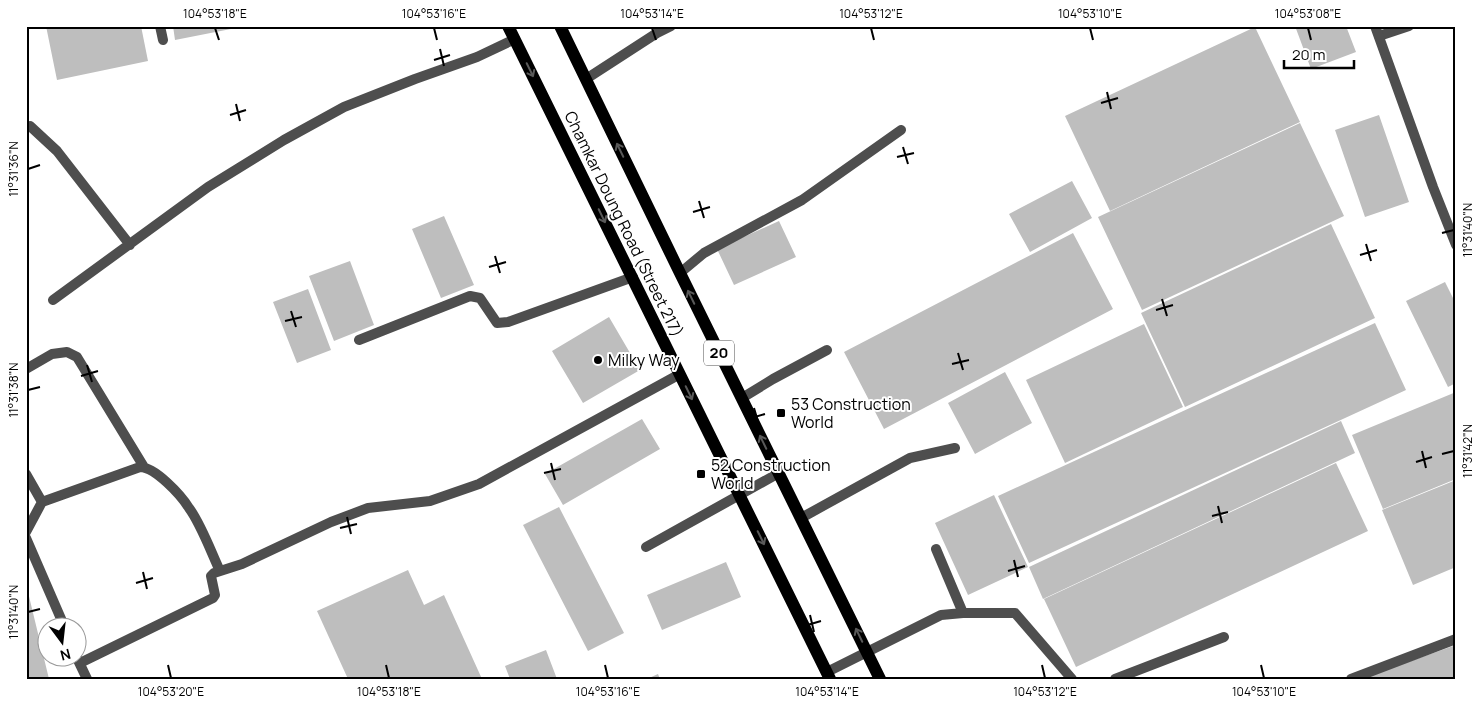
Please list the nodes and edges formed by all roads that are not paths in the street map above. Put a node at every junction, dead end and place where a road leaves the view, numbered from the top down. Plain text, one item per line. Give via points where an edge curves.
1 (160, 26) edge
2 (508, 26) edge
3 (560, 26) edge
4 (671, 26) edge
5 (1375, 26) edge
6 (1409, 26) edge
7 (1379, 36) junction
8 (515, 39) junction
9 (163, 40) dead end
10 (586, 79) junction
11 (30, 126) dead end
12 (902, 130) dead end
13 (130, 245) junction
14 (1456, 245) edge
15 (680, 273) junction
16 (632, 277) junction
17 (53, 300) dead end
18 (360, 340) dead end
19 (827, 350) dead end
20 (26, 369) edge
21 (680, 374) junction
22 (742, 398) junction
23 (955, 448) dead end
24 (144, 467) junction
25 (779, 473) junction
26 (26, 474) edge
27 (740, 494) junction
28 (42, 502) junction
29 (801, 518) junction
30 (26, 532) edge
31 (26, 538) edge
32 (646, 546) dead end
33 (936, 549) dead end
34 (220, 571) junction
35 (963, 613) junction
36 (60, 618) edge
37 (1224, 637) dead end
38 (1456, 639) edge
39 (867, 652) junction
40 (88, 655) edge
41 (829, 676) edge
42 (880, 679) edge
43 (1072, 679) edge
44 (1115, 679) edge
45 (1350, 679) edge

1 - 9 street
2 - 8 main road, Chamkar Doung Road (Street 217)
3 - 10 main road, Chamkar Doung Road (Street 217) / 20
4 - 10 street
5 - 7 street
6 - 7 street
7 - 14 street
8 - 13 street via 477,57 344,107 208,187
8 -> 16 main road, Chamkar Doung Road (Street 217)
15 -> 10 main road, Chamkar Doung Road (Street 217) / 20
11 - 13 street via 57,151
12 - 15 street via 802,200 704,253
13 - 17 street
22 -> 15 main road, Chamkar Doung Road (Street 217) / 20
16 - 18 street via 508,322 497,323 480,298 470,296
16 - 21 main road, Chamkar Doung Road (Street 217)
19 - 22 street
20 - 24 street via 52,354 67,352 77,357
21 -> 27 main road, Chamkar Doung Road (Street 217)
21 - 34 street via 479,484 430,501 368,508
25 -> 22 main road, Chamkar Doung Road (Street 217) / 20
23 - 29 street via 910,458
24 - 28 street
24 - 34 street via 166,480 190,508
25 - 27 street
25 - 29 main road, Chamkar Doung Road (Street 217) / 20
26 - 28 street
27 - 32 street
27 -> 41 main road, Chamkar Doung Road (Street 217)
28 - 30 street
39 -> 29 main road, Chamkar Doung Road (Street 217) / 20
31 - 36 street
33 - 35 street
34 - 40 street via 211,576 213,598
35 - 39 street via 941,615
35 - 43 street via 1015,614
37 - 44 street
38 - 45 street
39 - 41 street
39 - 42 main road, Chamkar Doung Road (Street 217) / 20

